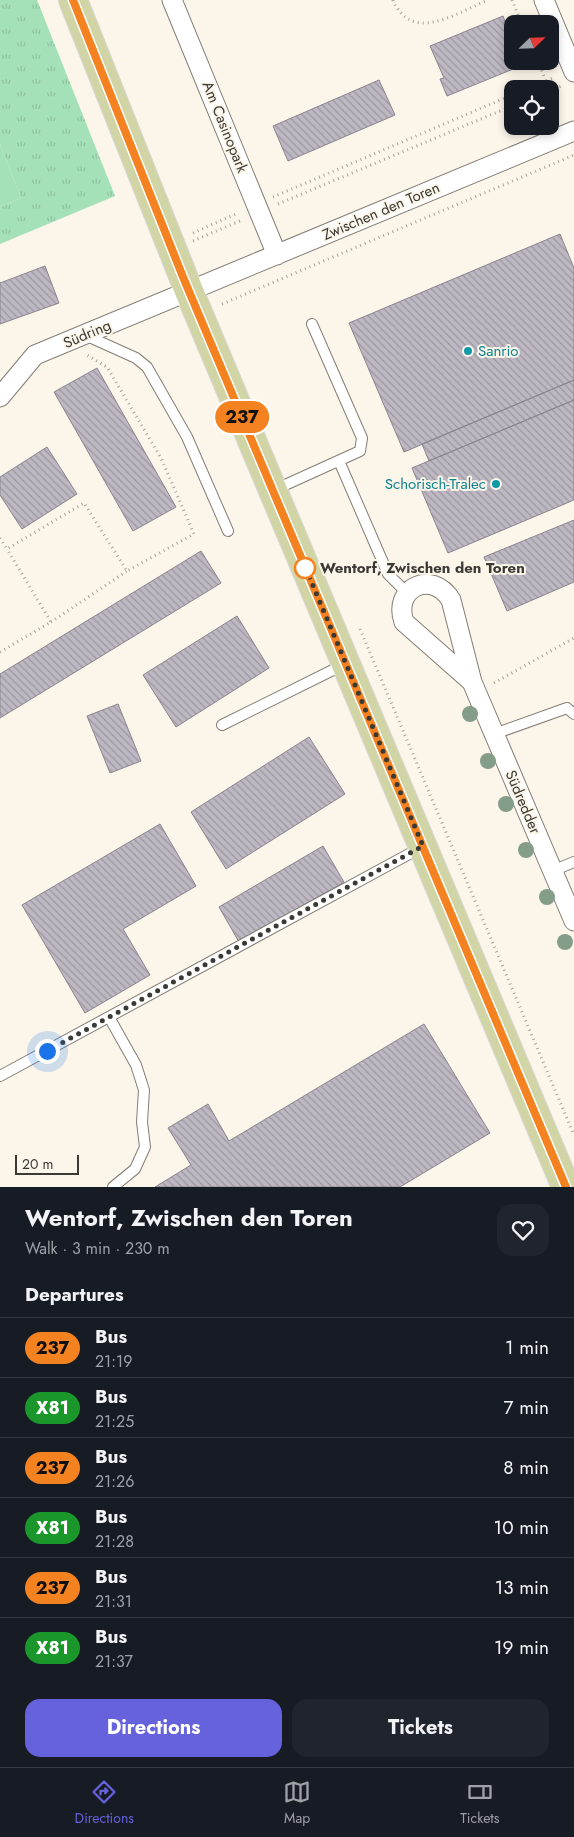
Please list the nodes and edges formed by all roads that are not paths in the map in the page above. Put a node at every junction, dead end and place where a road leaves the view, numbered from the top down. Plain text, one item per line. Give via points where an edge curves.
1 (73, 0) edge
2 (172, 0) edge
3 (544, 0) edge
4 (574, 71) edge
5 (574, 131) edge
6 (277, 255) junction
7 (201, 286) junction
8 (312, 324) dead end
9 (84, 335) junction
10 (0, 397) edge
11 (339, 461) junction
12 (273, 491) junction
13 (228, 531) dead end
14 (407, 593) junction
15 (346, 663) junction
16 (472, 682) junction
17 (574, 714) edge
18 (222, 725) dead end
19 (494, 734) junction
20 (423, 846) junction
21 (574, 862) edge
22 (552, 870) junction
23 (574, 921) edge
24 (109, 1017) junction
25 (0, 1076) edge
26 (113, 1187) edge
27 (566, 1187) edge

1 - 7 main road
2 - 6 street, Am Casinopark
3 - 4 street
5 - 6 street, Zwischen den Toren
6 - 7 street, Zwischen den Toren
7 - 9 street, Südring
7 - 12 main road
8 - 11 lane via 362,438 360,451
9 - 10 street, Südring via 35,355
9 - 13 lane via 136,358 147,367 187,437
11 - 12 lane
11 - 14 lane via 388,574
12 - 15 main road
14 - 16 street, Südredder via 401,609 408,628
14 - 16 street, Südredder via 427,584 446,592
15 - 18 lane
15 - 20 main road
16 - 19 street, Südredder
17 - 19 lane via 567,708
19 - 22 street, Südredder
20 - 24 lane
20 - 27 main road
21 - 22 lane
22 - 23 street, Südredder
24 - 25 lane
24 - 26 lane via 136,1064 144,1090 142,1122 145,1147 136,1170

